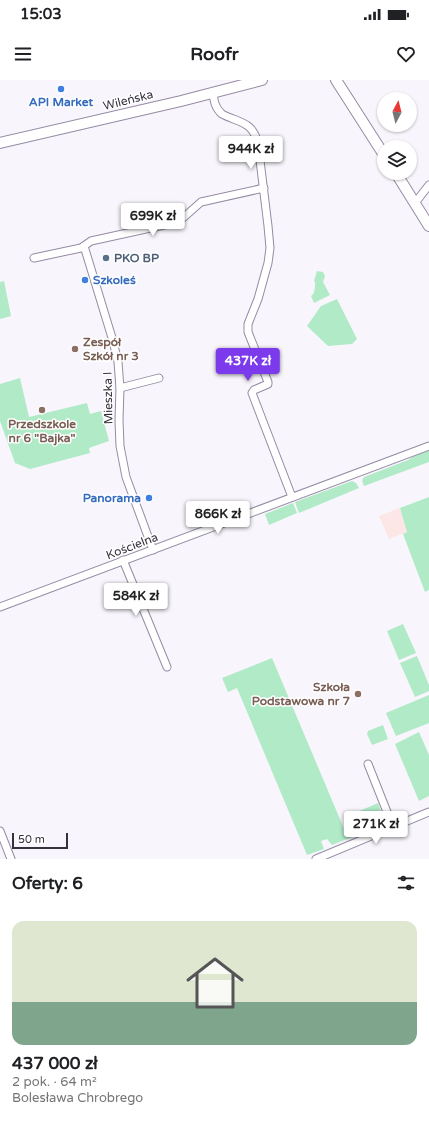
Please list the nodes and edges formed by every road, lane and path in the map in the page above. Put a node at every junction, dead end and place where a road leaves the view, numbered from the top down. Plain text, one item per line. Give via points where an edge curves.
1 (262, 80) edge
2 (336, 80) edge
3 (212, 93) junction
4 (0, 143) edge
5 (377, 144) edge
6 (400, 180) edge
7 (429, 185) edge
8 (264, 188) junction
9 (415, 203) junction
10 (429, 226) edge
11 (84, 246) junction
12 (34, 258) dead end
13 (159, 378) dead end
14 (120, 388) junction
15 (429, 446) edge
16 (292, 497) junction
17 (153, 550) junction
18 (123, 560) junction
19 (0, 607) edge
20 (167, 667) dead end
21 (368, 764) dead end
22 (429, 812) edge
23 (393, 827) junction
24 (0, 831) edge
25 (11, 859) edge
26 (316, 859) edge

1 - 3 street, Wileńska
2 - 5 street
3 - 4 street, Wileńska
3 - 8 street via 218,111 247,125 254,132
6 - 9 street
7 - 9 street
8 - 11 street via 207,200 173,223 91,241
8 - 16 street via 270,254 258,299 248,324 248,332 268,384 252,393
9 - 10 street
11 - 12 street
11 - 14 street, Mieszka I via 114,341
13 - 14 street
14 - 17 street, Mieszka I via 119,420 123,466
15 - 16 street, Kościelna
16 - 17 street, Kościelna
17 - 18 street, Kościelna
18 - 19 street, Kościelna
18 - 20 street
21 - 23 street
22 - 23 street
23 - 26 street
24 - 25 street

